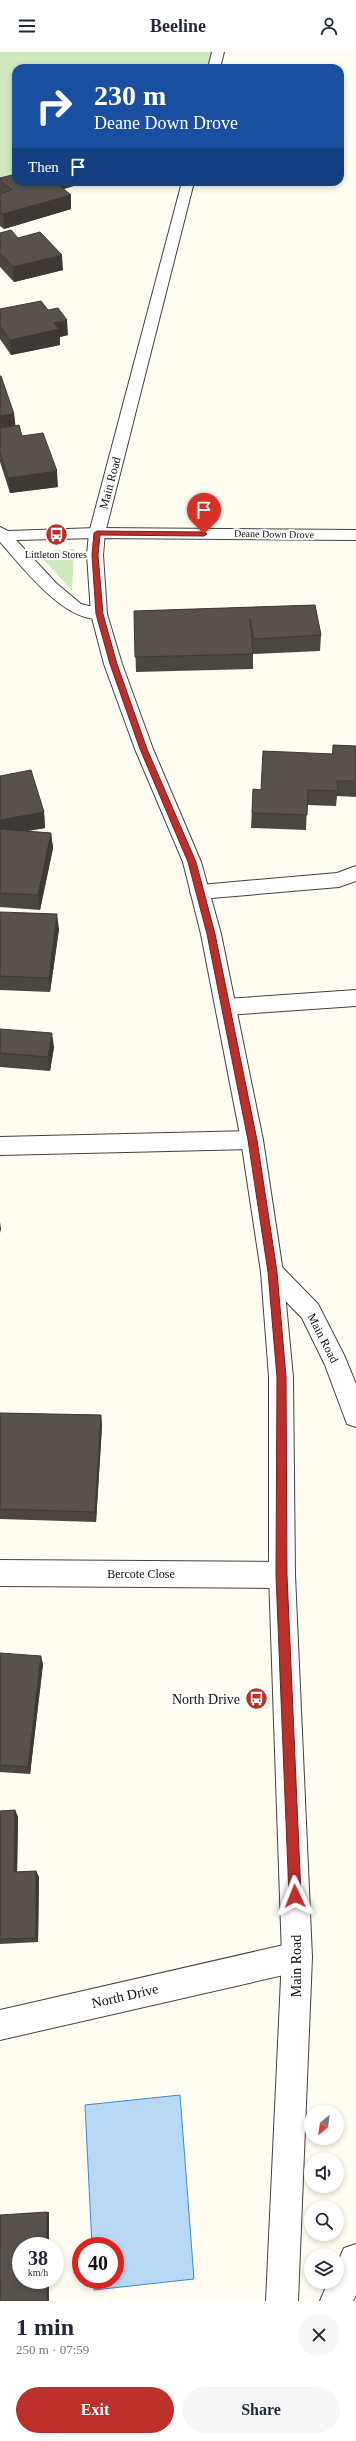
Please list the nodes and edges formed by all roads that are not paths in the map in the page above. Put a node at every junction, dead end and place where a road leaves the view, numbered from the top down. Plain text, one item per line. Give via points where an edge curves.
1 (218, 52) edge
2 (215, 64) edge
3 (187, 186) edge
4 (97, 533) junction
5 (2, 534) edge
6 (356, 535) edge
7 (99, 614) junction
8 (356, 873) edge
9 (200, 892) junction
10 (356, 998) edge
11 (226, 1008) junction
12 (252, 1140) junction
13 (0, 1146) edge
14 (272, 1272) junction
15 (356, 1416) edge
16 (0, 1573) edge
17 (282, 1575) junction
18 (297, 1957) junction
19 (0, 2025) edge
20 (356, 2260) edge
21 (282, 2301) edge
22 (336, 2301) edge

1 - 2 street
3 - 4 street, Main Road
4 - 5 street, Deane Down Drove
4 - 6 street, Deane Down Drove
4 - 7 street, Main Road via 95,555
5 - 7 street via 50,587 75,608
7 - 9 street, Main Road via 113,664 141,742 192,862
8 - 9 street via 339,880
9 - 11 street, Main Road
10 - 11 street
11 - 12 street, Main Road
12 - 13 street
12 - 14 street, Main Road
14 - 15 street, Main Road via 310,1311 336,1363
14 - 17 street, Main Road via 282,1377
16 - 17 street, Bercote Close
17 - 18 street, Main Road
18 - 19 street, North Drive
18 - 21 street, Main Road
20 - 22 street

